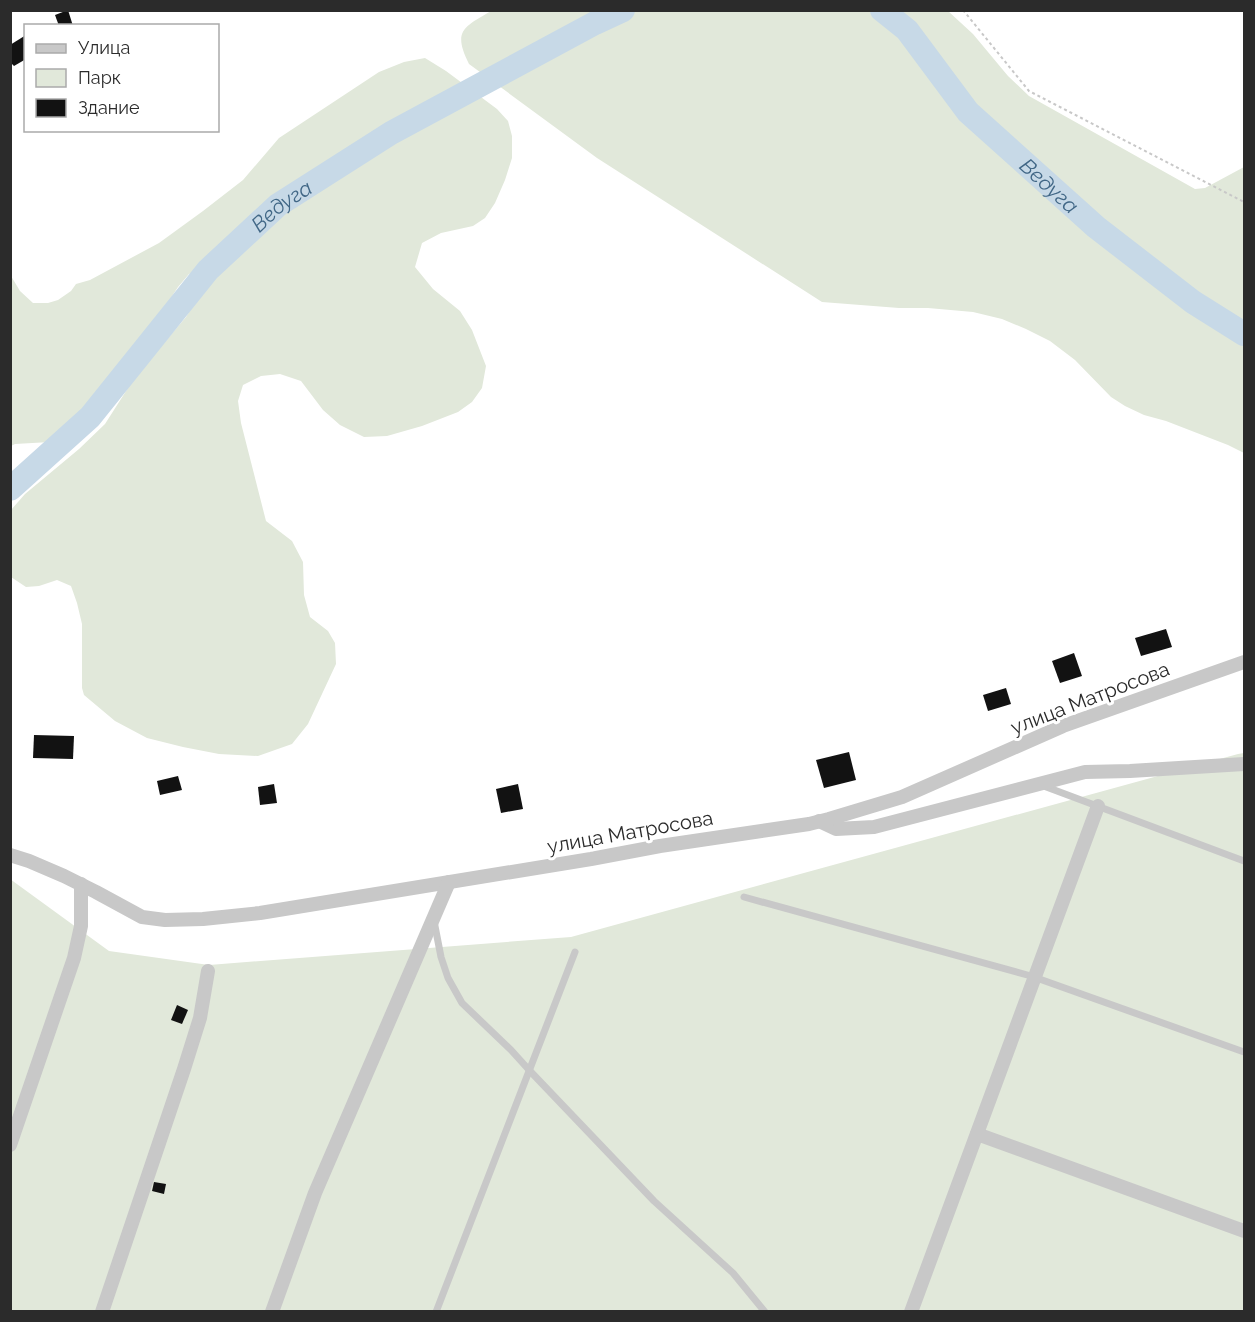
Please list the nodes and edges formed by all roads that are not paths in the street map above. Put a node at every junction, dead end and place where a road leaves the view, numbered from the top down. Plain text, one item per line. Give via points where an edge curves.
1 (1245, 662) edge
2 (1245, 764) edge
3 (1039, 784) junction
4 (1098, 806) junction
5 (819, 821) junction
6 (10, 855) edge
7 (1245, 861) edge
8 (449, 882) junction
9 (81, 884) junction
10 (744, 897) dead end
11 (434, 918) junction
12 (575, 952) dead end
13 (208, 971) dead end
14 (1035, 978) junction
15 (1245, 1052) edge
16 (530, 1071) junction
17 (977, 1134) junction
18 (10, 1145) edge
19 (1245, 1231) edge
20 (102, 1311) edge
21 (272, 1311) edge
22 (436, 1311) edge
23 (765, 1311) edge
24 (911, 1311) edge

1 - 5 street, улица Матросова via 1063,726 902,797
2 - 3 street via 1085,772
3 - 4 lane
3 - 5 street via 874,827 836,829
4 - 7 lane
4 - 14 street
5 - 8 street, улица Матросова
6 - 9 street, улица Матросова
8 - 9 street, улица Матросова via 260,914 165,920 142,917
8 - 11 street
9 - 18 street via 81,926 74,958
10 - 14 lane
11 - 16 lane via 441,957 462,1003
11 - 21 street via 315,1193
12 - 16 lane
13 - 20 street via 200,1018
14 - 15 lane
14 - 17 street
16 - 22 lane
16 - 23 lane via 654,1201 733,1274
17 - 19 street
17 - 24 street

